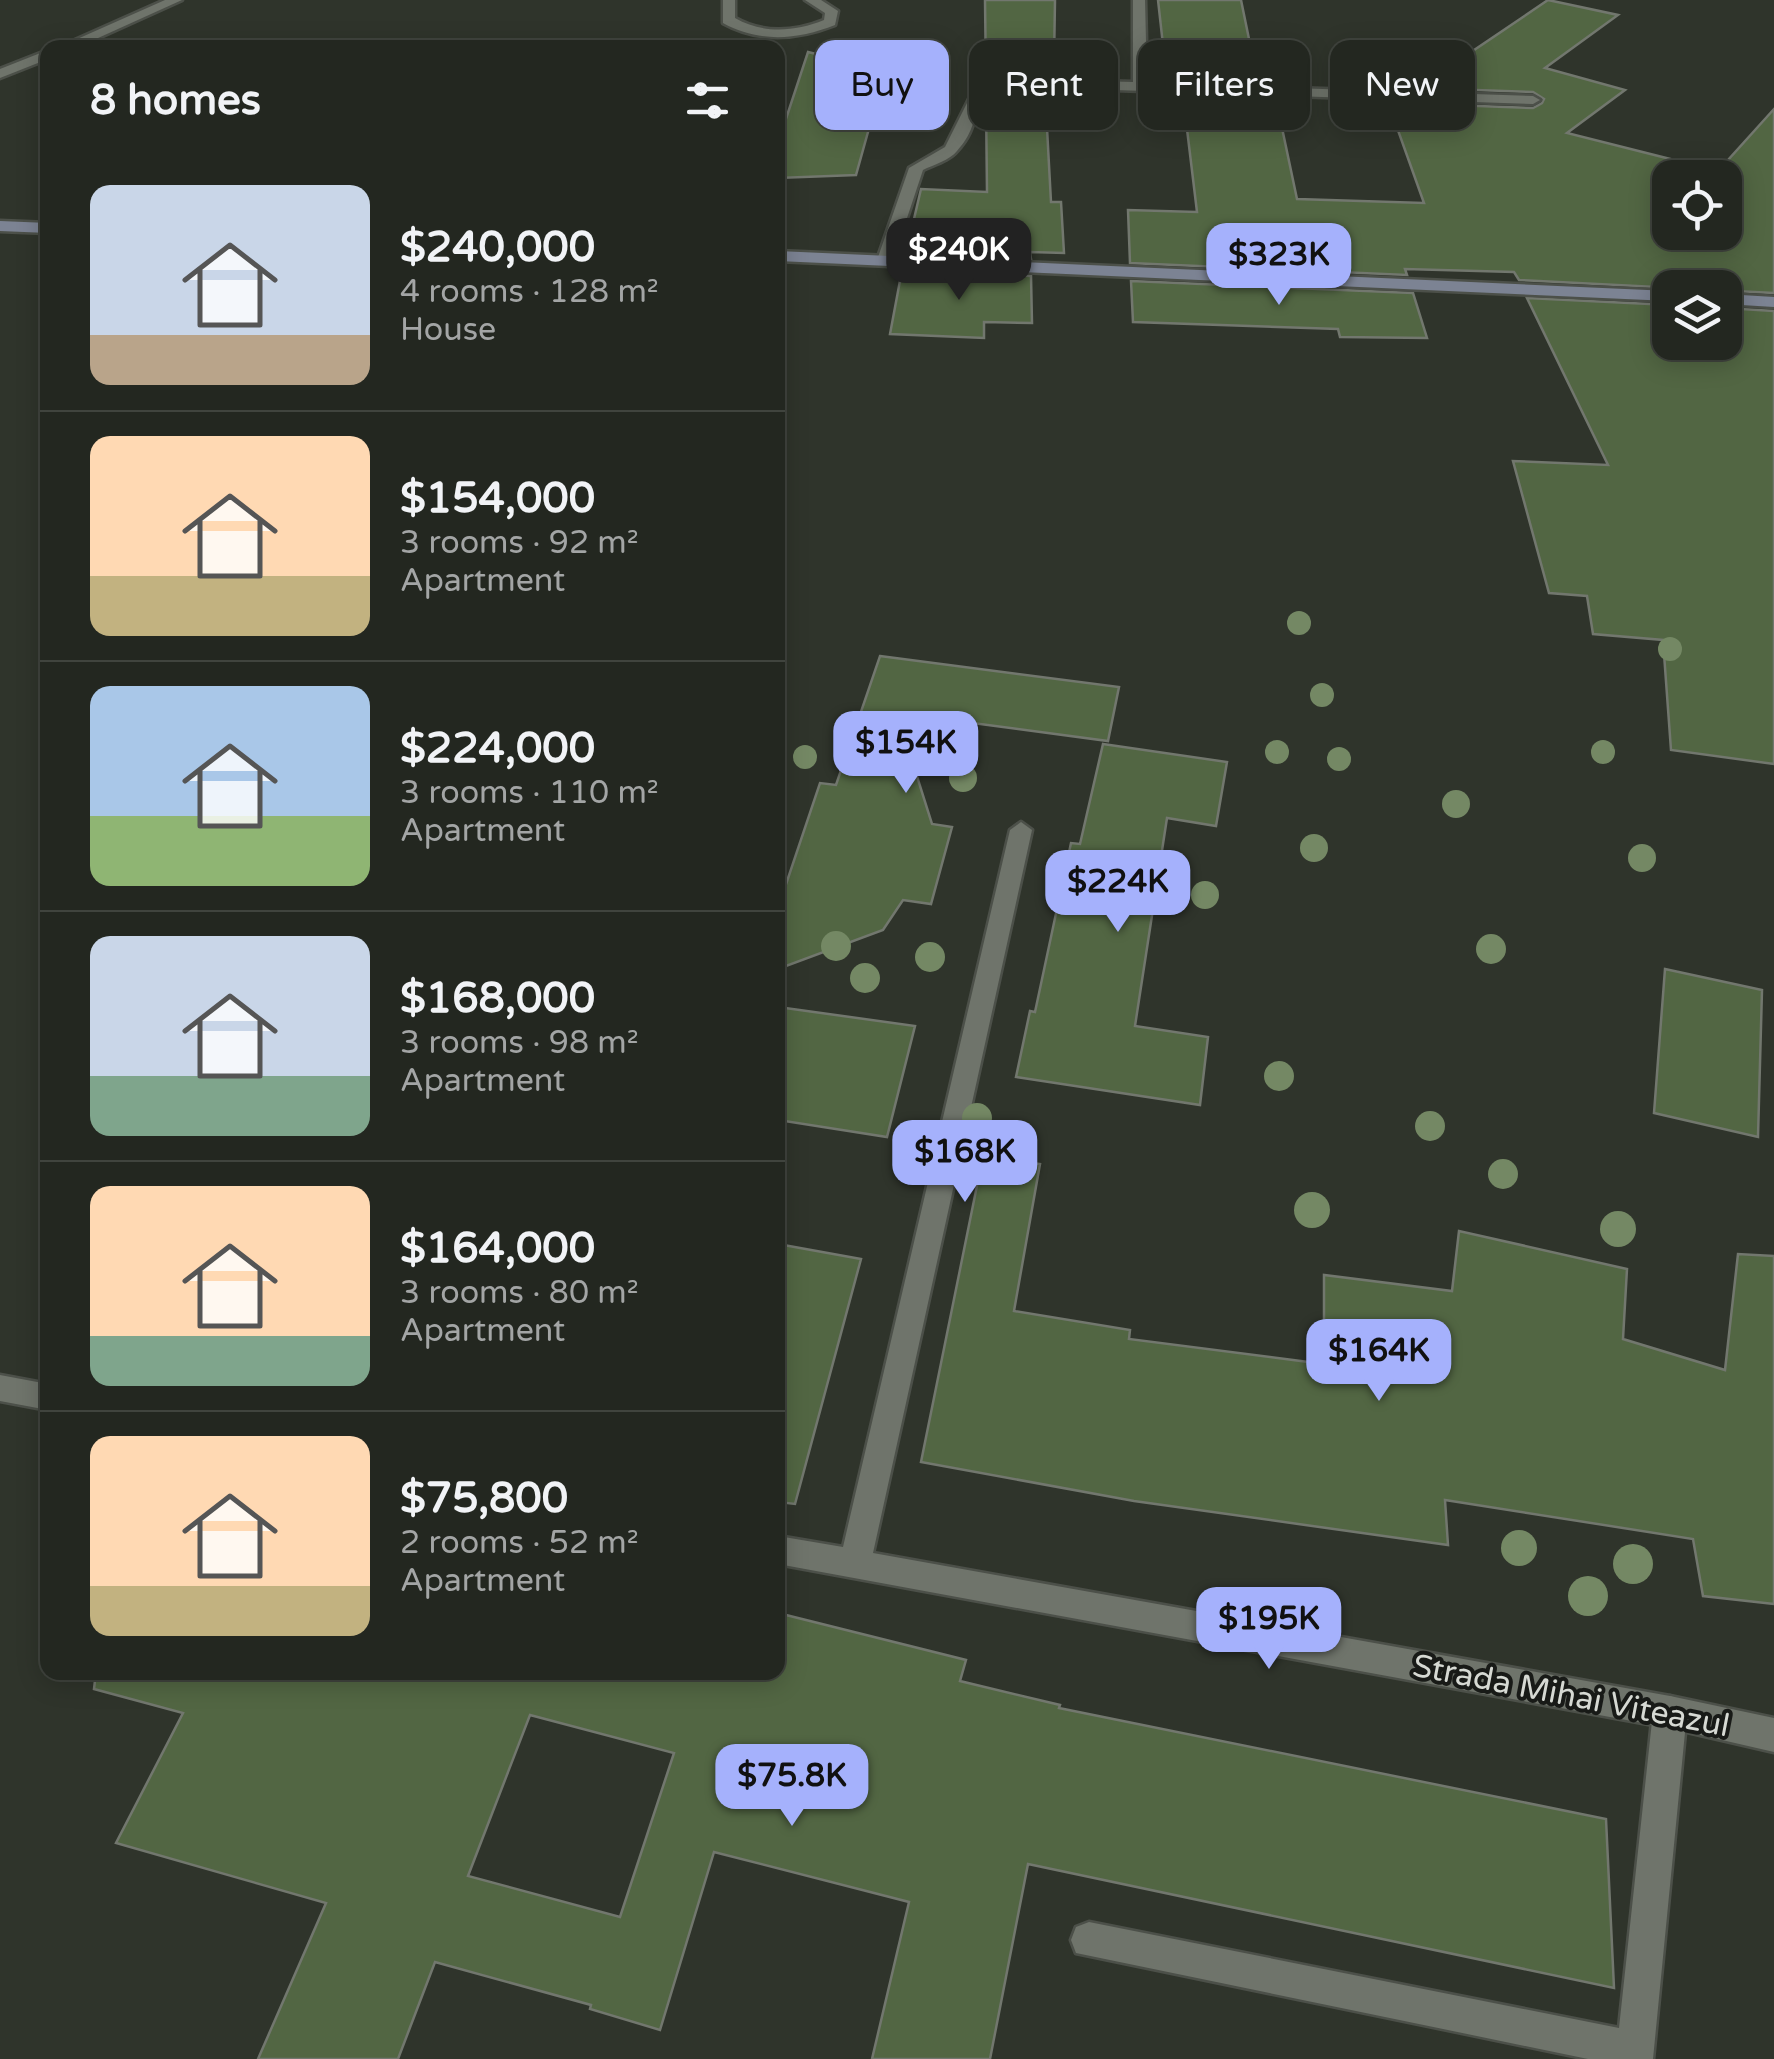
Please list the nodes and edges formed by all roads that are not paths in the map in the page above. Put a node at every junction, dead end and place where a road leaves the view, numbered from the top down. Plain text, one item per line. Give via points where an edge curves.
1 (176, 0) edge
2 (729, 0) edge
3 (811, 0) edge
4 (1139, 0) edge
5 (83, 40) edge
6 (1139, 40) edge
7 (40, 57) edge
8 (0, 74) edge
9 (1138, 86) edge
10 (1310, 92) edge
11 (1534, 100) dead end
12 (0, 226) edge
13 (40, 228) edge
14 (785, 256) edge
15 (884, 260) junction
16 (1652, 295) edge
17 (1742, 300) edge
18 (1774, 302) edge
19 (1021, 830) dead end
20 (0, 1388) edge
21 (40, 1396) edge
22 (785, 1551) edge
23 (854, 1566) junction
24 (1670, 1712) junction
25 (1774, 1735) edge
26 (1089, 1940) dead end
27 (1634, 2054) edge

1 - 5 street
2 - 3 street via 728,20 744,32 778,34 830,22 832,10
4 - 6 street
7 - 8 street
9 - 15 street via 989,88 976,99 951,150 916,168
10 - 11 street
12 - 13 main road
14 - 15 main road
15 - 16 main road
17 - 18 main road
19 - 23 street
20 - 21 street
22 - 23 street, Strada Mihai Viteazul
23 - 24 street, Strada Mihai Viteazul
24 - 25 street, Strada Mihai Viteazul
24 - 27 street
26 - 27 street

